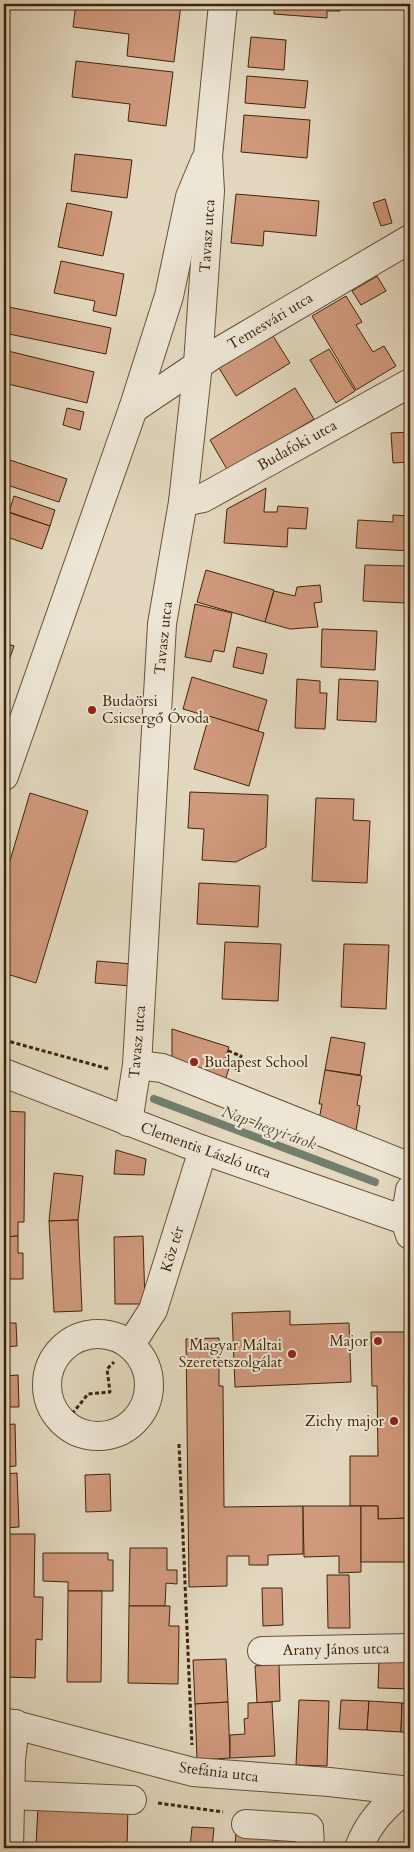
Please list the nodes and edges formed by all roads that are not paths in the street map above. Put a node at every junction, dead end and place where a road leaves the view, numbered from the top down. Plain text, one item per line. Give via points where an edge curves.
1 (223, 4) edge
2 (208, 156) junction
3 (410, 239) edge
4 (198, 364) junction
5 (410, 383) edge
6 (133, 409) junction
7 (183, 502) junction
8 (4, 776) edge
9 (137, 1065) junction
10 (4, 1073) edge
11 (128, 1122) junction
12 (203, 1150) junction
13 (410, 1167) edge
14 (410, 1190) edge
15 (408, 1226) edge
16 (131, 1344) junction
17 (410, 1648) edge
18 (262, 1651) dead end
19 (9, 1723) edge
20 (407, 1791) edge
21 (10, 1795) junction
22 (132, 1800) road end
23 (246, 1824) road end
24 (9, 1848) edge
25 (310, 1848) edge
26 (359, 1848) edge

1 - 2 street, Tavasz utca
2 - 4 street, Tavasz utca via 210,191
2 - 6 street, Tavasz utca via 190,197 169,296
3 - 4 street, Temesvári utca
4 - 6 street, Temesvári utca
4 - 7 street, Tavasz utca
5 - 7 street, Budafoki utca via 203,498
6 - 8 street, Tavasz utca
7 - 9 street, Tavasz utca via 162,624
9 - 11 street, Tavasz utca
9 - 13 street via 162,1068
10 - 11 street, Clementis László utca
11 - 12 street, Clementis László utca
12 - 15 street, Clementis László utca
12 - 16 street, Köz tér via 153,1310
14 - 15 street
16 - 16 street via 108,1334 84,1335 64,1346 50,1367 47,1384 53,1409 64,1424 85,1435 98,1436 124,1430 140,1415 150,1386 145,1363
17 - 18 street, Arany János utca
19 - 20 street, Stefánia utca via 193,1772
19 - 21 street
20 - 26 street via 381,1810 363,1836
21 - 22 street
21 - 24 street
23 - 25 street via 309,1828

